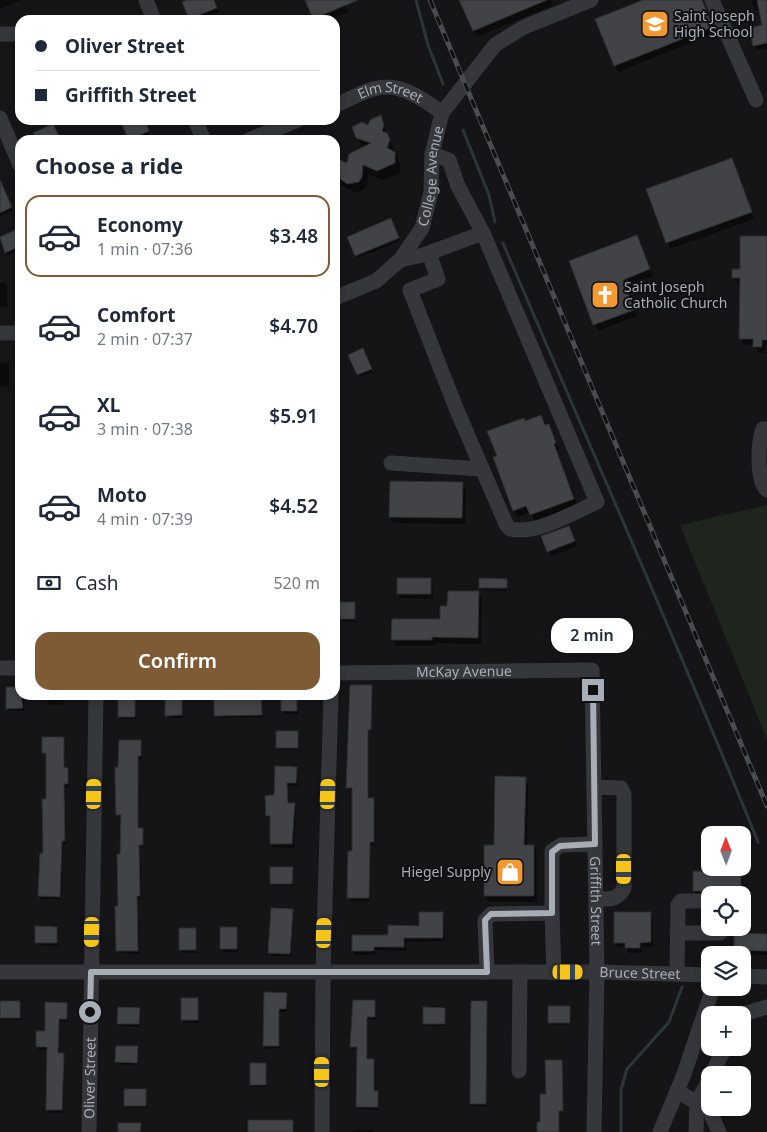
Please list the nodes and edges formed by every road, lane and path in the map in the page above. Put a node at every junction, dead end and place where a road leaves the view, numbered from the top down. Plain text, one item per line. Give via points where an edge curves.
1 (146, 0) edge
2 (592, 0) edge
3 (712, 0) edge
4 (566, 5) edge
5 (152, 15) edge
6 (0, 34) edge
7 (15, 34) edge
8 (756, 100) dead end
9 (340, 103) edge
10 (442, 113) junction
11 (0, 118) edge
12 (286, 125) edge
13 (261, 135) edge
14 (15, 153) edge
15 (432, 154) junction
16 (483, 233) junction
17 (429, 253) junction
18 (400, 260) junction
19 (340, 296) edge
20 (0, 332) edge
21 (15, 333) edge
22 (767, 428) edge
23 (391, 463) dead end
24 (481, 469) junction
25 (767, 490) edge
26 (0, 668) edge
27 (15, 668) edge
28 (592, 670) joint
29 (340, 673) edge
30 (96, 700) edge
31 (331, 700) edge
32 (594, 787) junction
33 (595, 844) junction
34 (596, 899) junction
35 (701, 901) edge
36 (552, 913) junction
37 (677, 933) junction
38 (701, 933) edge
39 (0, 972) edge
40 (91, 972) junction
41 (323, 972) junction
42 (487, 972) junction
43 (520, 972) junction
44 (554, 972) junction
45 (597, 972) junction
46 (676, 974) junction
47 (701, 975) edge
48 (751, 976) edge
49 (767, 976) edge
50 (711, 996) edge
51 (767, 1007) edge
52 (751, 1012) edge
53 (519, 1071) dead end
54 (677, 1091) junction
55 (701, 1095) edge
56 (697, 1102) junction
57 (89, 1132) edge
58 (322, 1132) edge
59 (594, 1132) edge
60 (660, 1132) edge
61 (696, 1132) edge
62 (719, 1132) edge

1 - 5 street
2 - 4 street, College Avenue
3 - 8 street
4 - 10 street, College Avenue via 495,45
6 - 7 street
9 - 10 street, Elm Street via 379,87 402,90
10 - 15 street, College Avenue
11 - 14 street
12 - 13 street
15 - 16 street via 449,160 458,186
15 - 18 street, College Avenue via 431,192 422,228
16 - 17 street
16 - 24 street via 597,502 547,524 517,531 510,529 494,502
17 - 18 street
17 - 24 street via 438,279 410,290
18 - 19 street, College Avenue via 376,282
20 - 21 street
22 - 25 street via 763,429 760,439 760,482
23 - 24 street
26 - 27 street
28 - 29 street, McKay Avenue
28 - 32 street, Griffith Street
30 - 40 street, Oliver Street
31 - 41 street
32 - 33 street, Griffith Street
32 - 34 street via 621,788 624,794 624,888 615,898
33 - 34 street, Griffith Street
33 - 36 street via 560,846 552,852
34 - 45 street, Griffith Street
35 - 37 street via 681,901 678,905
36 - 42 street via 491,914 485,920
36 - 44 street
37 - 38 street
37 - 46 street
39 - 40 street, Bruce Street
40 - 41 street, Bruce Street
40 - 57 street, Oliver Street
41 - 42 street, Bruce Street
41 - 58 street
42 - 43 street, Bruce Street
43 - 44 street, Bruce Street
43 - 53 street
44 - 45 street, Bruce Street
45 - 46 street, Bruce Street
45 - 59 street, Griffith Street
46 - 47 street, Bruce Street
48 - 49 street
50 - 54 street
51 - 52 street
54 - 56 street
54 - 60 street
55 - 56 street
56 - 61 street
56 - 62 street via 709,1110

